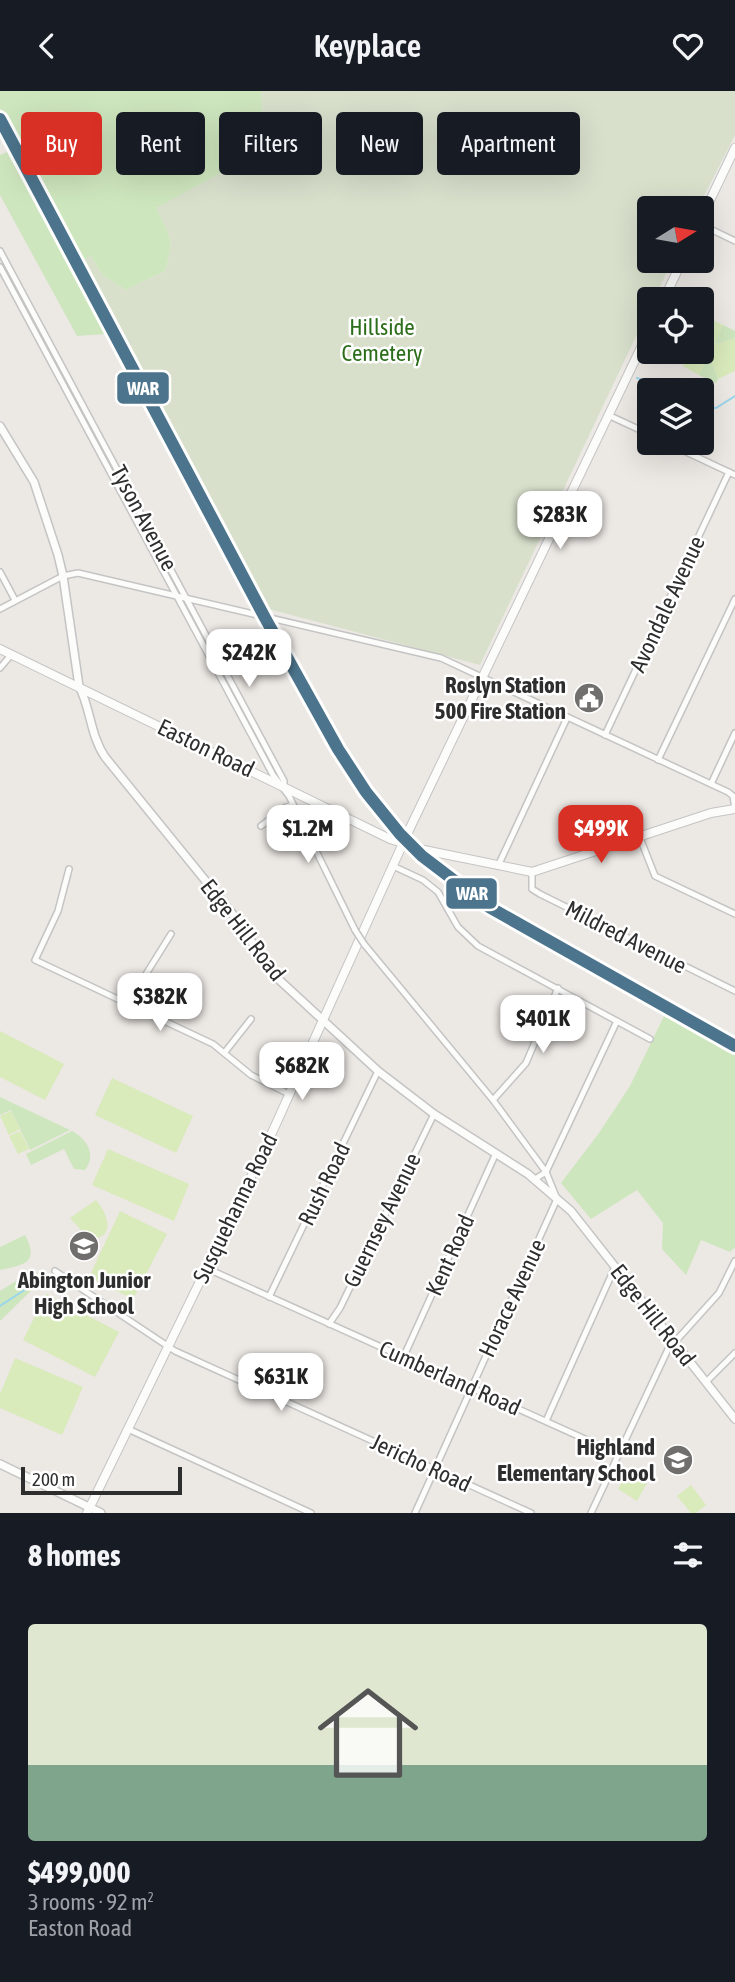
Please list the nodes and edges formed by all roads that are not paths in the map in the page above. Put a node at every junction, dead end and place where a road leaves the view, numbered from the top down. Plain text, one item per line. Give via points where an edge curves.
1 (735, 148) edge
2 (712, 196) edge
3 (714, 231) edge
4 (735, 241) edge
5 (0, 251) edge
6 (0, 267) edge
7 (637, 356) edge
8 (608, 415) junction
9 (0, 426) edge
10 (637, 429) edge
11 (105, 446) junction
12 (98, 450) junction
13 (692, 455) edge
14 (732, 474) edge
15 (0, 572) edge
16 (63, 576) junction
17 (177, 595) junction
18 (186, 597) junction
19 (735, 599) edge
20 (15, 600) junction
21 (0, 609) edge
22 (0, 649) edge
23 (11, 655) junction
24 (0, 668) edge
25 (484, 677) junction
26 (79, 687) junction
27 (567, 718) junction
28 (735, 733) edge
29 (605, 735) junction
30 (658, 760) junction
31 (711, 784) junction
32 (284, 787) junction
33 (293, 805) junction
34 (735, 809) edge
35 (261, 826) dead end
36 (640, 838) junction
37 (403, 844) junction
38 (393, 866) junction
39 (498, 866) junction
40 (69, 869) dead end
41 (531, 872) junction
42 (735, 914) edge
43 (171, 934) dead end
44 (558, 988) junction
45 (735, 991) edge
46 (128, 1003) junction
47 (251, 1019) dead end
48 (322, 1021) junction
49 (617, 1021) junction
50 (650, 1039) dead end
51 (225, 1052) junction
52 (378, 1071) junction
53 (289, 1094) junction
54 (493, 1100) junction
55 (433, 1114) junction
56 (496, 1153) junction
57 (547, 1172) junction
58 (535, 1179) junction
59 (557, 1199) junction
60 (735, 1261) edge
61 (615, 1267) junction
62 (206, 1268) junction
63 (55, 1271) dead end
64 (269, 1297) junction
65 (329, 1324) junction
66 (674, 1343) junction
67 (169, 1346) junction
68 (735, 1353) edge
69 (404, 1356) junction
70 (706, 1382) junction
71 (470, 1389) junction
72 (735, 1419) edge
73 (546, 1421) junction
74 (128, 1430) junction
75 (618, 1454) junction
76 (0, 1464) edge
77 (435, 1469) junction
78 (88, 1510) edge
79 (101, 1513) edge
80 (311, 1513) edge
81 (415, 1513) edge
82 (531, 1513) edge
83 (591, 1513) edge

1 - 2 main road
3 - 4 street
5 - 11 street, Tyson Avenue
6 - 12 street, Tyson Avenue
7 - 8 main road, Susquehanna Road
8 - 10 street
8 - 25 main road, Susquehanna Road
9 - 16 street, Edge Hill Road via 34,482
11 - 12 street
11 - 18 street, Tyson Avenue
12 - 17 street, Tyson Avenue
13 - 14 street
14 - 29 street, Avondale Avenue
15 - 20 street
16 - 17 street via 88,575
16 - 20 street
16 - 26 street, Edge Hill Road
17 - 18 street
17 - 32 street, Tyson Avenue via 273,775
18 - 25 street via 441,658
18 - 32 street, Tyson Avenue
19 - 30 street
20 - 21 street
22 - 23 main road, Easton Road
23 - 24 street
23 - 26 main road, Easton Road
25 - 27 street
25 - 37 main road, Susquehanna Road
26 - 32 main road, Easton Road
26 - 48 street, Edge Hill Road via 105,757 235,917 265,964
27 - 29 street
27 - 39 street
28 - 31 street
29 - 30 street
30 - 31 street
31 - 34 street via 733,796
32 - 33 street, Tyson Avenue
32 - 37 main road, Easton Road
33 - 35 street
33 - 54 street, Tyson Avenue, bridge via 364,944
34 - 36 main road, Easton Road
36 - 41 main road, Easton Road
36 - 42 street via 655,876
37 - 38 main road, Susquehanna Road
37 - 39 main road, Easton Road
38 - 44 street via 438,892 458,927 478,946
38 - 48 main road, Susquehanna Road
39 - 41 main road, Easton Road
40 - 46 street via 58,911 35,960
41 - 45 street, Mildred Avenue via 532,889 540,894
43 - 46 street
44 - 49 street
44 - 54 street via 526,1063
46 - 51 street
47 - 51 street
48 - 52 street, Edge Hill Road
48 - 53 main road, Susquehanna Road
49 - 50 street
49 - 57 street
51 - 53 street via 251,1075
52 - 55 street, Edge Hill Road
52 - 64 street, Rush Road
53 - 62 main road, Susquehanna Road
54 - 57 street, Tyson Avenue
55 - 56 street, Edge Hill Road
55 - 65 street, Guernsey Avenue
56 - 58 street, Edge Hill Road
56 - 69 street, Kent Road
57 - 58 street
57 - 59 street, Tyson Avenue
58 - 59 street, Edge Hill Road
59 - 61 street, Edge Hill Road
59 - 71 street, Horace Avenue
60 - 66 street via 719,1293
61 - 66 street, Edge Hill Road
61 - 73 street
62 - 64 street, Cumberland Road
62 - 67 main road, Susquehanna Road
63 - 67 street, Jericho Road
64 - 65 street, Cumberland Road
65 - 69 street, Cumberland Road
66 - 70 street, Edge Hill Road
66 - 75 street
67 - 74 main road, Susquehanna Road
67 - 77 street, Jericho Road
68 - 70 street
69 - 71 street, Cumberland Road
70 - 72 street, Edge Hill Road
71 - 73 street, Cumberland Road
71 - 77 street, Horace Avenue
73 - 75 street, Cumberland Road
74 - 78 main road, Susquehanna Road
74 - 80 street
75 - 83 street
76 - 78 street
77 - 81 street, Horace Avenue
77 - 82 street, Jericho Road
78 - 79 street

